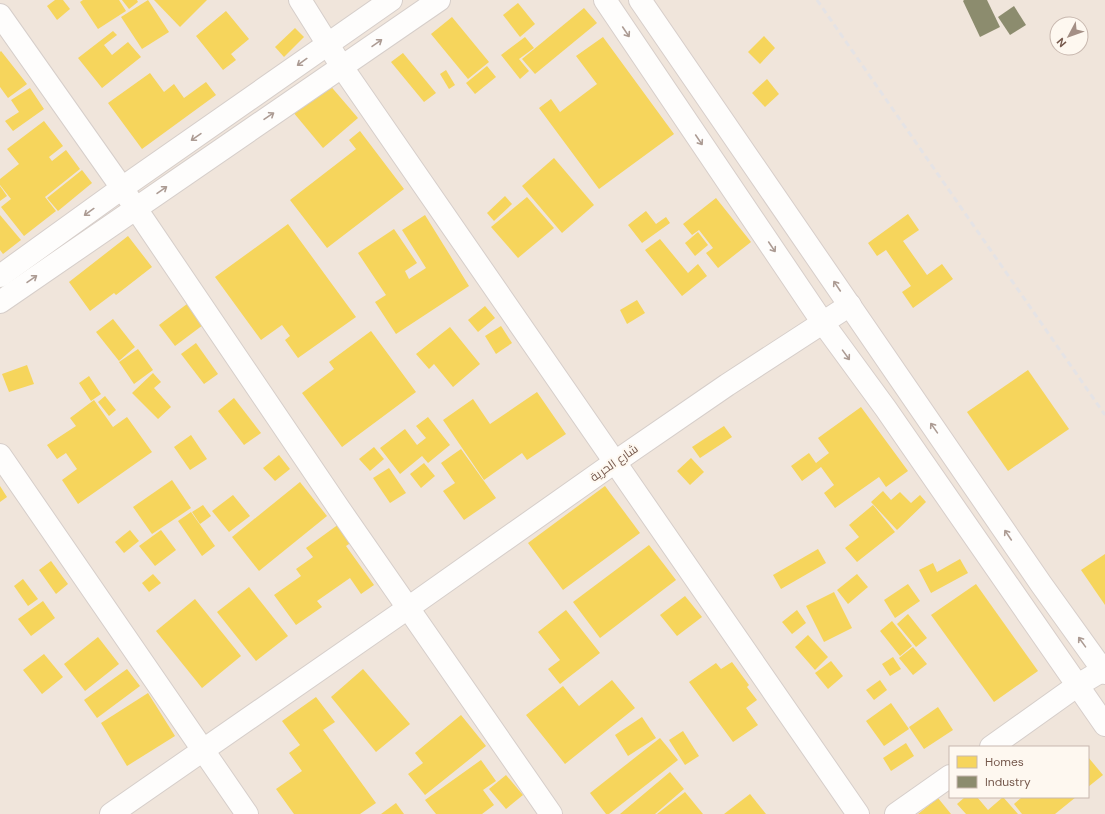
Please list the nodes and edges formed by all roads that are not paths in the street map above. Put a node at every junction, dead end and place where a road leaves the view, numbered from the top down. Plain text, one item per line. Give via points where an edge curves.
1 (300, 0) edge
2 (391, 0) edge
3 (439, 0) edge
4 (605, 0) edge
5 (640, 0) edge
6 (0, 15) edge
7 (327, 44) junction
8 (342, 67) junction
9 (122, 188) junction
10 (136, 208) junction
11 (0, 276) edge
12 (0, 302) edge
13 (850, 305) junction
14 (823, 323) junction
15 (0, 456) edge
16 (615, 462) junction
17 (408, 608) junction
18 (1104, 672) edge
19 (1078, 685) junction
20 (1105, 724) edge
21 (992, 746) edge
22 (202, 750) junction
23 (949, 777) edge
24 (111, 814) edge
25 (247, 814) edge
26 (551, 814) edge
27 (858, 814) edge
28 (896, 814) edge

1 - 7 street
2 - 7 street
8 -> 3 street
4 -> 14 street
13 -> 5 street
6 - 9 street
7 - 8 street
7 -> 9 street
10 -> 8 street
8 - 16 street
9 - 10 street
9 -> 11 street
12 -> 10 street
10 - 17 street
13 - 14 street, شارع الحرية
18 -> 13 street
14 - 16 street, شارع الحرية
14 -> 19 street
15 - 22 street
16 - 17 street, شارع الحرية
16 - 27 street
17 - 22 street, شارع الحرية
17 - 26 street
18 - 19 street
19 - 20 street
19 - 21 street
22 - 24 street, شارع الحرية
22 - 25 street
23 - 28 street

